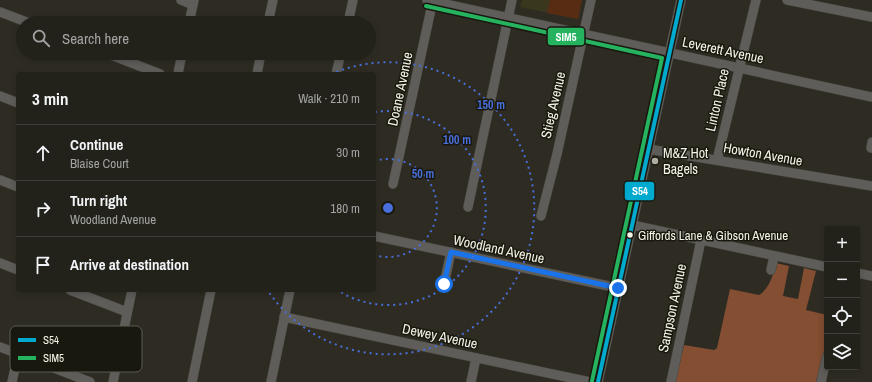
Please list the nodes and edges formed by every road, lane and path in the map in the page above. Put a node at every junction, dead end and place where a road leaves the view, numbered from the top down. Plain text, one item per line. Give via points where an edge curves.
1 (181, 0) edge
2 (273, 0) edge
3 (353, 0) edge
4 (431, 0) edge
5 (512, 0) edge
6 (591, 0) edge
7 (681, 0) edge
8 (756, 0) edge
9 (787, 0) edge
10 (194, 2) edge
11 (0, 12) edge
12 (191, 16) edge
13 (270, 16) edge
14 (350, 16) edge
15 (872, 17) edge
16 (16, 18) edge
17 (508, 18) junction
18 (583, 34) junction
19 (669, 53) junction
20 (124, 60) edge
21 (181, 60) edge
22 (260, 60) edge
23 (339, 60) edge
24 (738, 68) junction
25 (155, 72) edge
26 (178, 72) edge
27 (257, 72) edge
28 (336, 72) edge
29 (0, 96) edge
30 (872, 97) edge
31 (16, 102) edge
32 (648, 149) junction
33 (717, 160) junction
34 (0, 180) edge
35 (393, 184) dead end
36 (16, 186) edge
37 (872, 186) edge
38 (468, 207) dead end
39 (541, 216) dead end
40 (632, 226) junction
41 (376, 236) edge
42 (701, 240) junction
43 (451, 252) junction
44 (774, 256) junction
45 (0, 263) edge
46 (824, 266) edge
47 (16, 269) edge
48 (772, 270) dead end
49 (860, 274) edge
50 (872, 276) edge
51 (444, 284) dead end
52 (618, 288) junction
53 (75, 292) edge
54 (132, 292) edge
55 (211, 292) edge
56 (290, 292) edge
57 (127, 312) junction
58 (284, 317) junction
59 (124, 326) edge
60 (0, 346) edge
61 (10, 350) edge
62 (476, 358) junction
63 (824, 367) edge
64 (14, 372) edge
65 (64, 372) edge
66 (115, 372) edge
67 (12, 382) edge
68 (90, 382) edge
69 (113, 382) edge
70 (192, 382) edge
71 (271, 382) edge
72 (471, 382) edge
73 (590, 382) edge
74 (598, 382) edge
75 (671, 382) edge
76 (820, 382) edge

1 - 10 street
2 - 13 street
3 - 14 street
4 - 17 street, Leverett Avenue
4 - 35 street, Doane Avenue
5 - 17 street
6 - 18 street, Stieg Avenue
7 - 19 street
8 - 24 street, Linton Place
9 - 15 street
10 - 12 street
11 - 16 street
17 - 18 street, Leverett Avenue
17 - 38 street
18 - 19 street, Leverett Avenue
18 - 39 street, Stieg Avenue
19 - 24 street, Leverett Avenue
19 - 32 street
20 - 25 street
21 - 26 street
22 - 27 street
23 - 28 street
24 - 30 street, Leverett Avenue
24 - 33 street, Linton Place
29 - 31 street
32 - 33 street, Howton Avenue
32 - 40 street
33 - 37 street, Howton Avenue
34 - 36 street
40 - 42 street
40 - 52 street
41 - 43 street, Woodland Avenue
42 - 44 street
42 - 75 street, Sampson Avenue
43 - 51 street
43 - 52 street, Woodland Avenue
44 - 46 street
44 - 48 street
45 - 47 street
49 - 50 street
52 - 74 street
53 - 57 street
54 - 57 street
55 - 70 street
56 - 58 street
57 - 59 street
58 - 62 street, Dewey Avenue
58 - 71 street
60 - 61 street
62 - 72 street
62 - 73 street, Dewey Avenue
63 - 76 street
64 - 67 street
65 - 68 street
66 - 69 street

